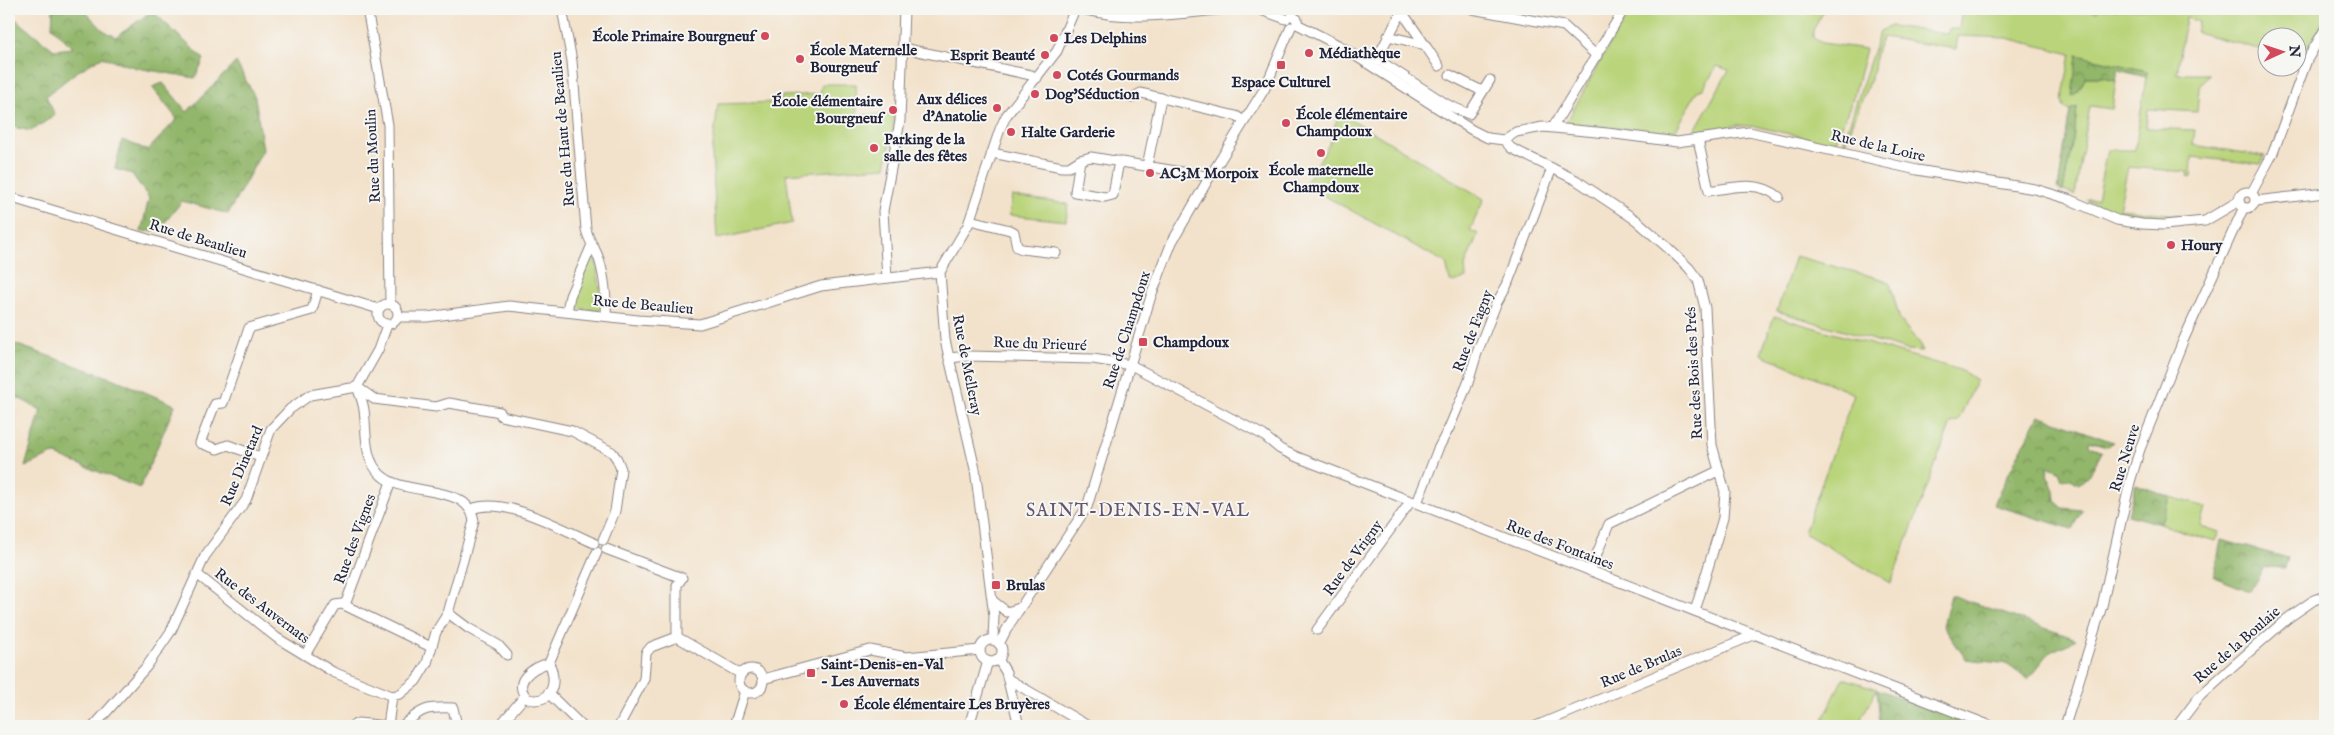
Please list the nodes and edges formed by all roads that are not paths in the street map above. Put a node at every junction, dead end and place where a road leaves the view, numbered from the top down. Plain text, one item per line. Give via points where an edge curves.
1 (367, 9) edge
2 (562, 9) edge
3 (904, 9) edge
4 (1075, 9) edge
5 (1082, 9) edge
6 (1225, 9) edge
7 (1258, 9) edge
8 (1472, 9) edge
9 (1624, 9) edge
10 (1401, 10) edge
11 (1292, 19) edge
12 (2325, 29) edge
13 (1388, 36) junction
14 (1425, 45) junction
15 (903, 48) junction
16 (1597, 56) junction
17 (1375, 63) junction
18 (1439, 66) dead end
19 (1450, 76) dead end
20 (1037, 78) junction
21 (1490, 80) dead end
22 (1482, 91) junction
23 (1132, 98) dead end
24 (1161, 98) junction
25 (1446, 108) junction
26 (1244, 121) junction
27 (1553, 128) junction
28 (1698, 139) junction
29 (1504, 140) junction
30 (992, 153) junction
31 (1080, 160) junction
32 (1119, 161) junction
33 (1147, 166) junction
34 (1552, 168) junction
35 (1209, 178) junction
36 (2252, 192) junction
37 (2325, 193) edge
38 (9, 197) edge
39 (1779, 197) dead end
40 (2256, 201) junction
41 (2241, 205) junction
42 (970, 220) junction
43 (591, 247) junction
44 (1056, 253) dead end
45 (940, 272) junction
46 (886, 278) junction
47 (318, 290) junction
48 (390, 304) junction
49 (379, 309) junction
50 (567, 312) junction
51 (606, 316) junction
52 (398, 317) junction
53 (387, 325) junction
54 (949, 358) junction
55 (1131, 365) junction
56 (357, 387) junction
57 (260, 457) junction
58 (1718, 471) junction
59 (391, 482) junction
60 (1414, 502) junction
61 (472, 509) junction
62 (603, 540) junction
63 (595, 548) junction
64 (606, 549) junction
65 (1590, 572) junction
66 (198, 575) junction
67 (2325, 596) edge
68 (992, 602) junction
69 (345, 605) junction
70 (1021, 608) junction
71 (1695, 611) junction
72 (448, 613) junction
73 (1317, 630) dead end
74 (1756, 634) junction
75 (677, 637) junction
76 (996, 642) junction
77 (431, 647) junction
78 (980, 650) junction
79 (304, 655) junction
80 (507, 655) dead end
81 (998, 659) junction
82 (988, 661) junction
83 (549, 663) junction
84 (742, 674) junction
85 (763, 679) junction
86 (1008, 679) junction
87 (745, 691) junction
88 (548, 693) junction
89 (392, 696) junction
90 (526, 696) junction
91 (94, 726) edge
92 (352, 726) edge
93 (388, 726) edge
94 (402, 726) edge
95 (457, 726) edge
96 (502, 726) edge
97 (582, 726) edge
98 (619, 726) edge
99 (734, 726) edge
100 (968, 726) edge
101 (1020, 726) edge
102 (1088, 726) edge
103 (1536, 726) edge
104 (1991, 726) edge
105 (2065, 726) edge
106 (2177, 726) edge

1 - 48 street, Rue du Moulin via 388,125
2 - 43 street, Rue du Haut de Beaulieu via 572,61 586,229
3 - 15 street
4 - 20 street via 1057,51
5 - 6 street via 1127,16
7 - 11 street
8 - 16 street via 1564,26
9 - 16 street
10 - 13 street
10 - 14 street
11 - 17 street
11 - 26 street, Rue de Champdoux via 1274,71
12 - 36 street via 2307,60 2273,153
13 - 14 street
13 - 17 street
14 - 18 street
15 - 20 street
15 - 46 street via 900,121 883,211
16 - 27 street
17 - 25 street
19 - 22 street
20 - 30 street via 1006,116
21 - 22 street
22 - 25 street via 1469,114
23 - 24 street via 1141,93
24 - 26 street via 1236,116
24 - 33 street
25 - 29 street via 1488,138
26 - 35 street, Rue de Champdoux
27 - 28 street, Rue de la Loire via 1662,141
27 - 29 street, Rue de la Loire via 1520,131
28 - 39 street via 1709,191 1744,184 1771,190
28 - 41 street, Rue de la Loire via 1738,132 1765,134 1917,170 2035,189 2117,220 2142,224 2194,223
29 - 34 street, Rue des Bois des Prés via 1511,148
30 - 31 street via 1062,167 1069,167
30 - 42 street
31 - 32 street via 1091,157
31 - 32 street via 1075,192 1105,197 1113,195
32 - 33 street
33 - 35 street
34 - 58 street, Rue des Bois des Prés via 1636,220 1682,261 1698,280 1705,308 1712,445
34 - 60 street, Rue de Fagny via 1496,304 1468,383
35 - 55 street, Rue de Champdoux via 1172,242 1151,296
36 - 40 street
36 - 41 street via 2242,194
37 - 40 street
38 - 47 street, Rue de Beaulieu
40 - 41 street via 2249,208
41 - 105 street, Rue Neuve via 2140,449 2099,615
42 - 44 street via 1014,232 1017,247 1022,249
42 - 45 street
43 - 50 street via 570,296
43 - 51 street, Rue du Haut de Beaulieu via 596,254 604,288
45 - 46 street, Rue de Beaulieu
45 - 54 street, Rue de Melleray via 943,325
46 - 51 street, Rue de Beaulieu via 821,286 700,324
47 - 49 street, Rue de Beaulieu
47 - 57 street via 312,310 249,328 223,403 215,404 200,443 217,450 228,445
48 - 49 street
48 - 52 street via 396,307
49 - 53 street via 379,319
50 - 51 street, Rue de Beaulieu
50 - 52 street, Rue de Beaulieu via 502,306 427,317
52 - 53 street
53 - 56 street via 378,350
54 - 55 street, Rue du Prieuré via 1094,359
54 - 68 street, Rue de Melleray via 974,469
55 - 60 street, Rue des Fontaines via 1263,435 1285,452
55 - 70 street, Rue de Champdoux via 1087,507
56 - 57 street, Rue Dinetard via 310,395 290,409 271,429
56 - 59 street via 364,408 370,457 380,475
56 - 62 street via 374,399 436,407 449,403 500,412 501,416 572,431 612,452 620,469 615,511
57 - 66 street, Rue Dinetard via 246,500 210,547
58 - 65 street via 1609,524
58 - 71 street, Rue des Bois des Prés via 1725,492 1723,518
59 - 61 street via 456,498
59 - 69 street, Rue des Vignes
60 - 65 street, Rue des Fontaines
60 - 73 street, Rue de Vrigny
61 - 63 street via 488,505 526,513
61 - 72 street via 474,521
62 - 63 street via 598,539
62 - 64 street
63 - 64 street via 603,552
63 - 83 street
64 - 75 street via 682,578 677,584
65 - 71 street, Rue des Fontaines
66 - 79 street, Rue des Auvernats via 277,638
66 - 91 street, Rue Dinetard via 166,638 147,666
67 - 106 street, Rue de la Boulaie via 2288,618 2198,697
68 - 70 street via 1007,612
68 - 76 street, Rue de Melleray
69 - 77 street
69 - 79 street via 335,605
70 - 76 street, Rue de Champdoux
71 - 74 street, Rue des Fontaines
72 - 77 street
72 - 80 street via 498,645
74 - 103 street, Rue de Brulas
74 - 104 street, Rue des Fontaines
75 - 84 street
75 - 98 street via 651,647 646,653 644,679
76 - 78 street via 986,641
76 - 81 street via 1002,653
77 - 89 street via 427,663 416,681 400,694
78 - 82 street
78 - 85 street via 906,658 870,650
79 - 89 street, Rue des Auvernats via 333,672
81 - 82 street
81 - 86 street
82 - 100 street
83 - 88 street via 555,676
83 - 90 street via 527,673 523,684
84 - 85 street via 752,669
84 - 87 street via 739,681
85 - 87 street via 760,689 753,693
86 - 101 street
86 - 102 street
87 - 99 street
88 - 90 street via 533,700
88 - 97 street
89 - 93 street
90 - 96 street
92 - 93 street via 358,723
94 - 95 street via 430,707 453,708

